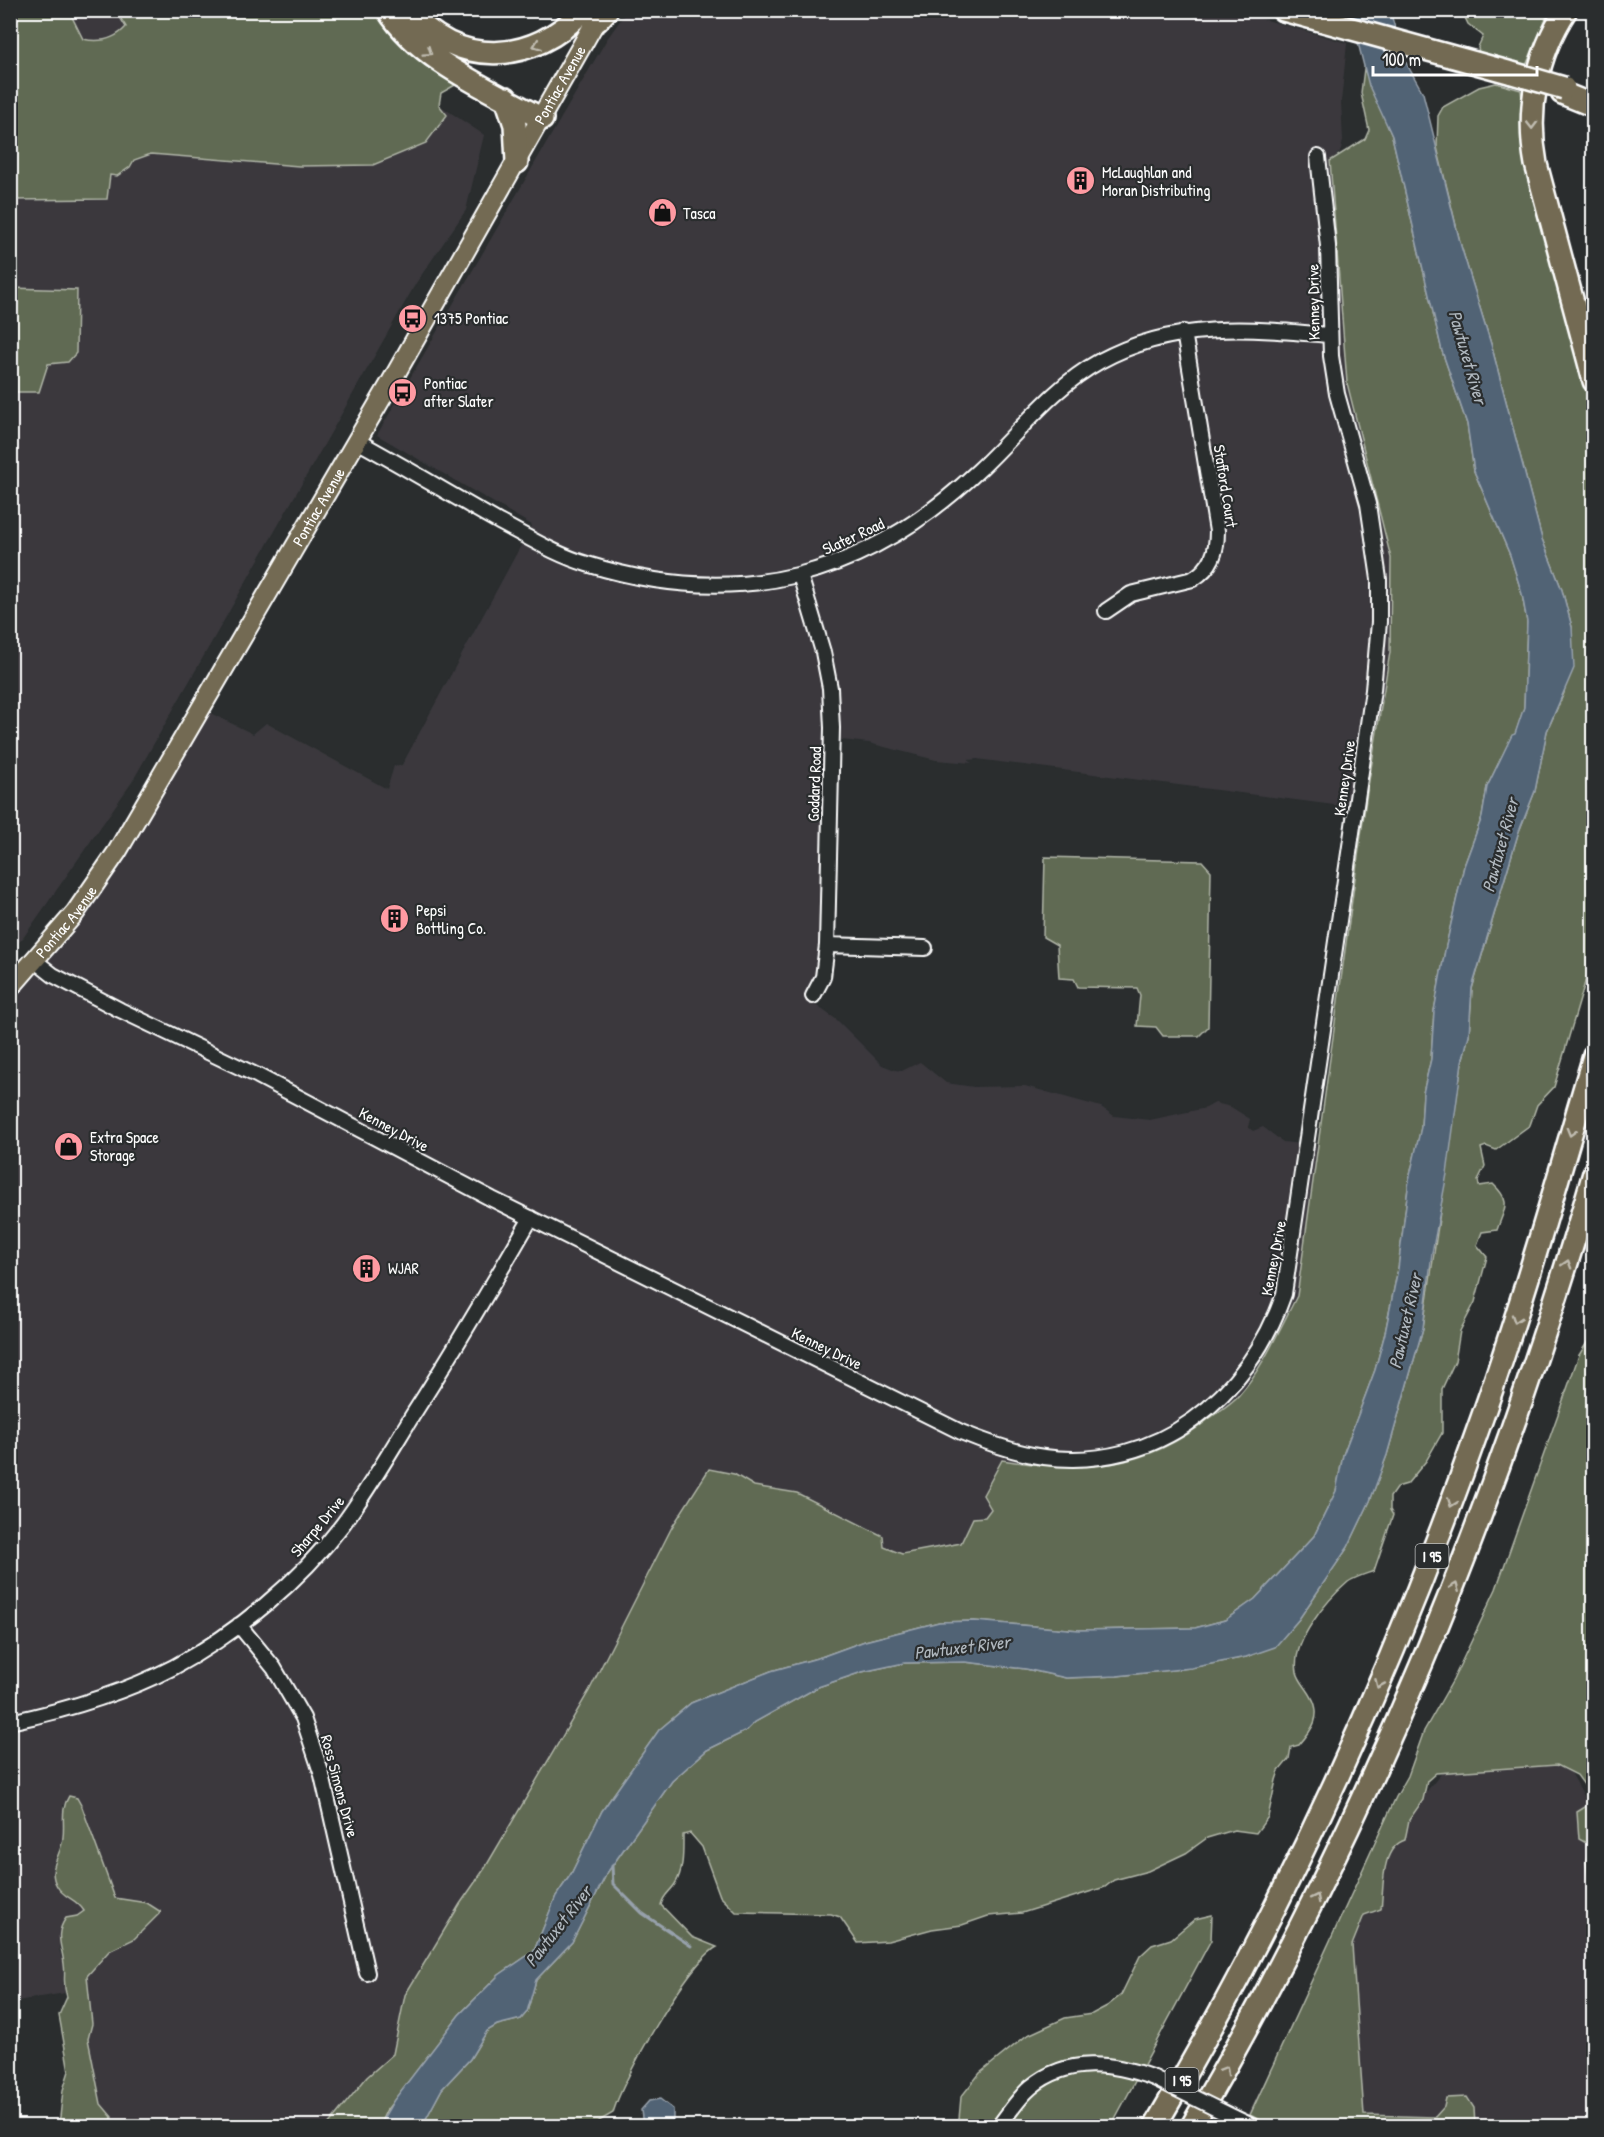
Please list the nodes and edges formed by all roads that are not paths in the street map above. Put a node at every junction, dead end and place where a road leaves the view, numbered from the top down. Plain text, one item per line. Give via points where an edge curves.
1 (388, 10) edge
2 (408, 10) edge
3 (1283, 10) edge
4 (1566, 10) edge
5 (597, 13) edge
6 (1563, 90) junction
7 (1593, 96) edge
8 (506, 98) junction
9 (1593, 106) edge
10 (542, 119) junction
11 (1318, 156) dead end
12 (517, 162) junction
13 (1184, 332) junction
14 (1329, 335) junction
15 (1593, 381) edge
16 (357, 441) junction
17 (800, 575) junction
18 (1106, 611) dead end
19 (827, 945) junction
20 (925, 948) dead end
21 (34, 960) junction
22 (10, 988) edge
23 (813, 996) dead end
24 (1593, 1056) edge
25 (1592, 1181) edge
26 (531, 1218) junction
27 (238, 1625) junction
28 (10, 1722) edge
29 (367, 1973) dead end
30 (999, 2127) edge
31 (1155, 2127) edge
32 (1192, 2127) edge
33 (1252, 2127) edge

1 -> 8 highway via 425,50
5 -> 2 highway via 543,43 519,51 494,53 446,42
3 - 6 highway, bridge
4 -> 15 highway via 1539,70 1533,102 1533,143
5 - 10 main road, Pontiac Avenue
6 - 7 highway
6 - 9 highway
8 - 10 highway
8 - 12 highway via 517,134
10 - 12 main road, Pontiac Avenue
11 - 14 street, Kenney Drive via 1328,246
12 - 16 main road, Pontiac Avenue
13 - 14 street, Slater Road via 1231,328
13 - 17 street, Slater Road via 1136,345 1099,361 1039,406 980,469 913,523 861,553
13 - 18 street, Stafford Court via 1217,531 1214,557 1194,579 1131,594
14 - 26 street, Kenney Drive via 1337,394 1364,486 1374,541 1379,579 1378,644 1284,1294 1266,1340 1237,1382 1186,1426 1134,1448 1071,1459 1022,1453 961,1432
16 - 17 street, Slater Road via 541,545 586,564 654,582 697,586 753,584
16 - 21 main road, Pontiac Avenue via 117,852 75,913
17 - 19 street, Goddard Road via 830,688
19 - 20 street
19 - 23 street, Goddard Road via 823,977
21 - 22 main road, Pontiac Avenue
21 - 26 street, Kenney Drive via 53,975 120,1010 258,1076
24 -> 31 highway, I 95 via 1505,1351 1409,1612 1292,1874
32 -> 25 highway, I 95 via 1263,2003 1317,1897 1418,1677 1517,1419
26 - 27 street, Sharpe Drive via 452,1354 358,1502 304,1567
27 - 28 street, Sharpe Drive via 174,1666 116,1693
27 - 29 street, Ross Simons Drive via 274,1668 303,1718 322,1775
30 - 33 street, bridge via 1031,2087 1066,2068 1103,2064 1123,2066 1154,2078

